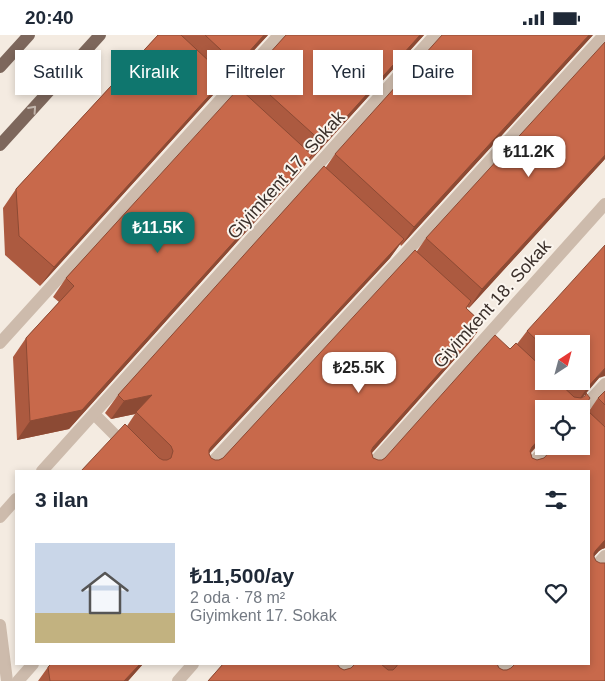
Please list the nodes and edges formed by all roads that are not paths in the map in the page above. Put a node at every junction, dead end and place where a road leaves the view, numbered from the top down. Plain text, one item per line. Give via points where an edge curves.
1 (29, 35) edge
2 (100, 35) edge
3 (279, 35) edge
4 (435, 35) edge
5 (604, 35) edge
6 (266, 50) edge
7 (0, 67) edge
8 (197, 69) edge
9 (207, 78) edge
10 (225, 95) joint
11 (246, 114) edge
12 (0, 145) edge
13 (605, 204) edge
14 (0, 343) edge
15 (605, 385) edge
16 (590, 401) edge
17 (94, 414) junction
18 (133, 452) edge
19 (540, 455) edge
20 (43, 470) edge
21 (205, 470) edge
22 (367, 470) edge
23 (526, 470) edge
24 (15, 500) edge
25 (0, 517) edge
26 (605, 556) edge
27 (590, 573) edge
28 (0, 625) edge
29 (32, 665) edge
30 (192, 665) edge
31 (347, 665) edge
32 (507, 665) edge
33 (7, 681) edge
34 (18, 681) edge
35 (178, 681) edge
36 (332, 681) edge
37 (492, 681) edge

1 - 7 main road
12 -> 2 main road
3 - 6 street
4 - 17 street, Giyimkent 17. Sokak
5 - 21 street
8 - 9 street
10 - 11 street
10 - 14 street
13 - 22 street, Giyimkent 18. Sokak
15 - 16 street
17 - 18 street
17 - 20 street, Giyimkent 17. Sokak
19 - 23 street
24 - 25 street
26 - 27 street
28 - 33 street
29 - 34 street
30 - 35 street
31 - 36 street
32 - 37 street

